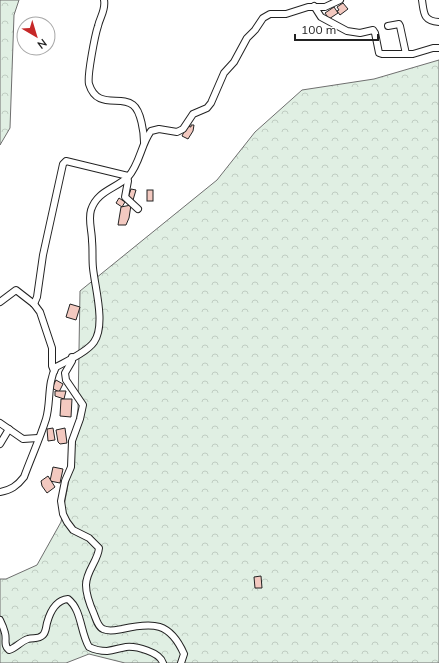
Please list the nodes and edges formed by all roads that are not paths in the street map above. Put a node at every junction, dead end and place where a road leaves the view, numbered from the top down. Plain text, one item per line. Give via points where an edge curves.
1 (104, 0) edge
2 (340, 0) edge
3 (422, 0) edge
4 (314, 6) junction
5 (439, 22) edge
6 (388, 26) dead end
7 (439, 48) edge
8 (406, 54) junction
9 (144, 142) junction
10 (128, 177) junction
11 (138, 209) dead end
12 (0, 302) edge
13 (34, 304) junction
14 (72, 357) junction
15 (54, 371) junction
16 (0, 423) edge
17 (9, 429) junction
18 (38, 438) junction
19 (0, 444) edge
20 (0, 492) edge
21 (0, 620) edge
22 (162, 663) edge
23 (181, 663) edge

1 - 9 street via 105,7 97,27 89,75 90,85 95,94 102,98 134,105 139,115
2 - 4 street via 325,7
3 - 5 street via 427,18
4 - 8 street via 322,17 347,31 360,33 373,30 376,33 379,53
4 - 9 street via 286,14 270,14 263,18 220,79 207,108 193,114 181,130 154,130
6 - 8 street via 399,24
7 - 8 street
9 - 10 street
10 - 11 street via 125,197
10 - 13 street via 66,161 63,164
10 - 14 street via 97,199 90,212 100,324 93,343
12 - 13 street via 16,290
13 - 15 street via 40,312 52,348
14 - 15 street
14 - 23 street via 65,374 66,380 83,405 72,441 71,467 64,481 61,501 63,514 73,530 89,538 99,548 86,584 89,605 102,629 109,631 157,625 169,630 184,654
15 - 18 street via 46,418
16 - 17 street
17 - 18 street via 23,439
17 - 19 street
18 - 20 street via 24,477 12,489
21 - 22 street via 6,635 6,648 9,650 28,639 42,636 56,603 68,599 78,612 89,647 98,651 127,647 145,650 155,654

